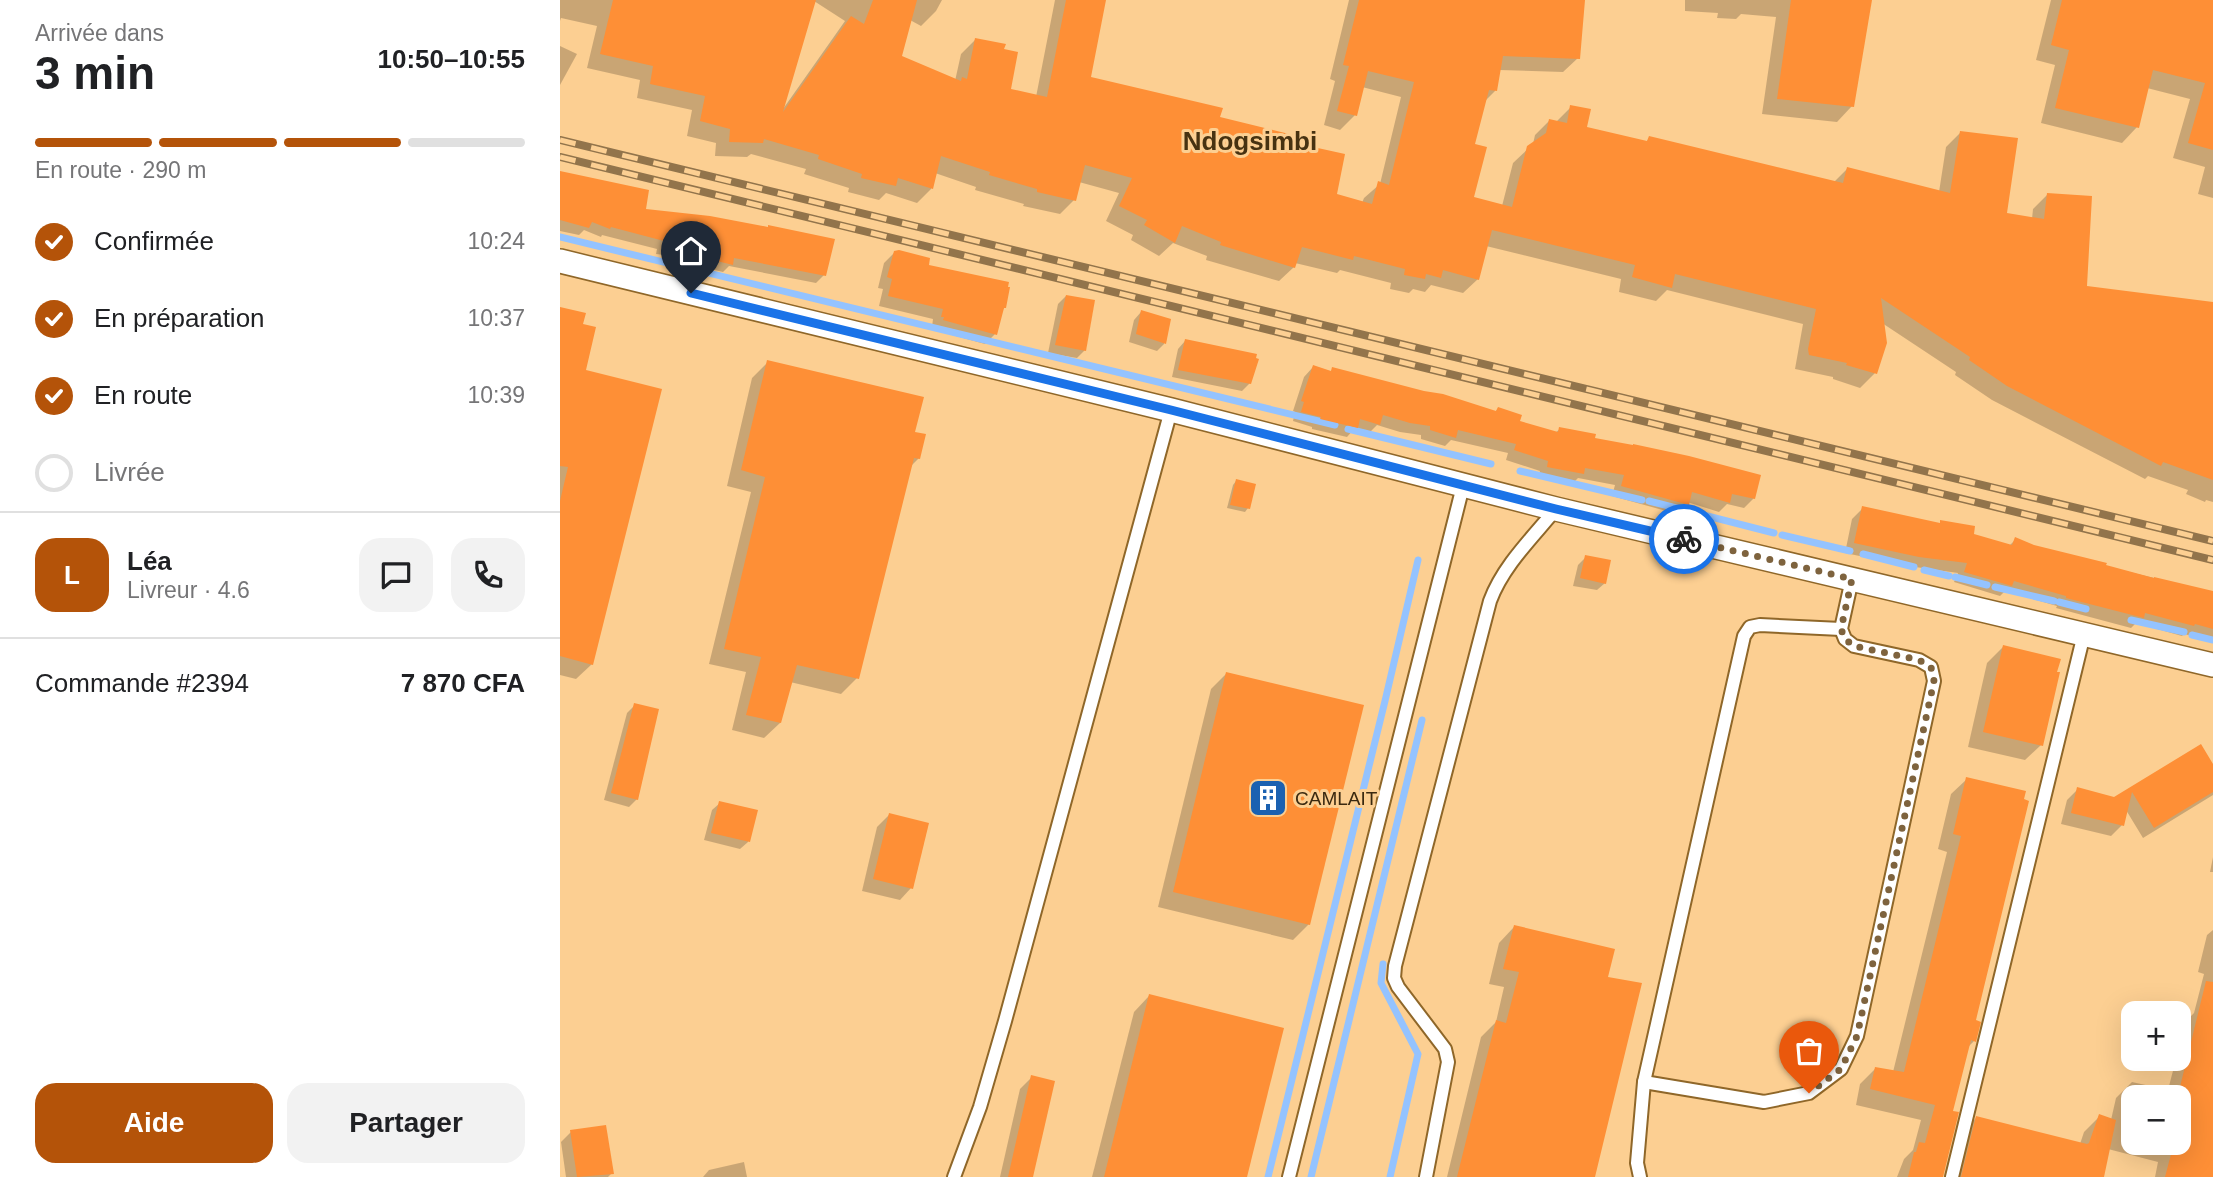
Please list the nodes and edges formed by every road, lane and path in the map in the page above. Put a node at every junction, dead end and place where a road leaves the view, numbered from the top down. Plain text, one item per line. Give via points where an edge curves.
1 (560, 261) edge
2 (1171, 410) junction
3 (1462, 486) junction
4 (1556, 509) junction
5 (1852, 579) junction
6 (1841, 629) junction
7 (2084, 634) junction
8 (2213, 666) edge
9 (1644, 1082) junction
10 (954, 1177) edge
11 (1289, 1177) edge
12 (1426, 1177) edge
13 (1640, 1177) edge
14 (1952, 1177) edge

1 - 2 street
2 - 3 street
2 - 10 lane via 1005,1021
3 - 4 street
3 - 11 lane
4 - 5 street
4 - 12 lane via 1507,568 1490,601 1395,966 1398,987 1445,1049 1448,1062
5 - 6 lane
5 - 7 street
6 - 9 lane via 1760,625 1744,636
6 - 9 lane via 1854,646 1919,660 1931,667 1934,681 1857,1036 1841,1069 1809,1093 1765,1102
7 - 8 street
7 - 14 lane
9 - 13 lane via 1637,1163

